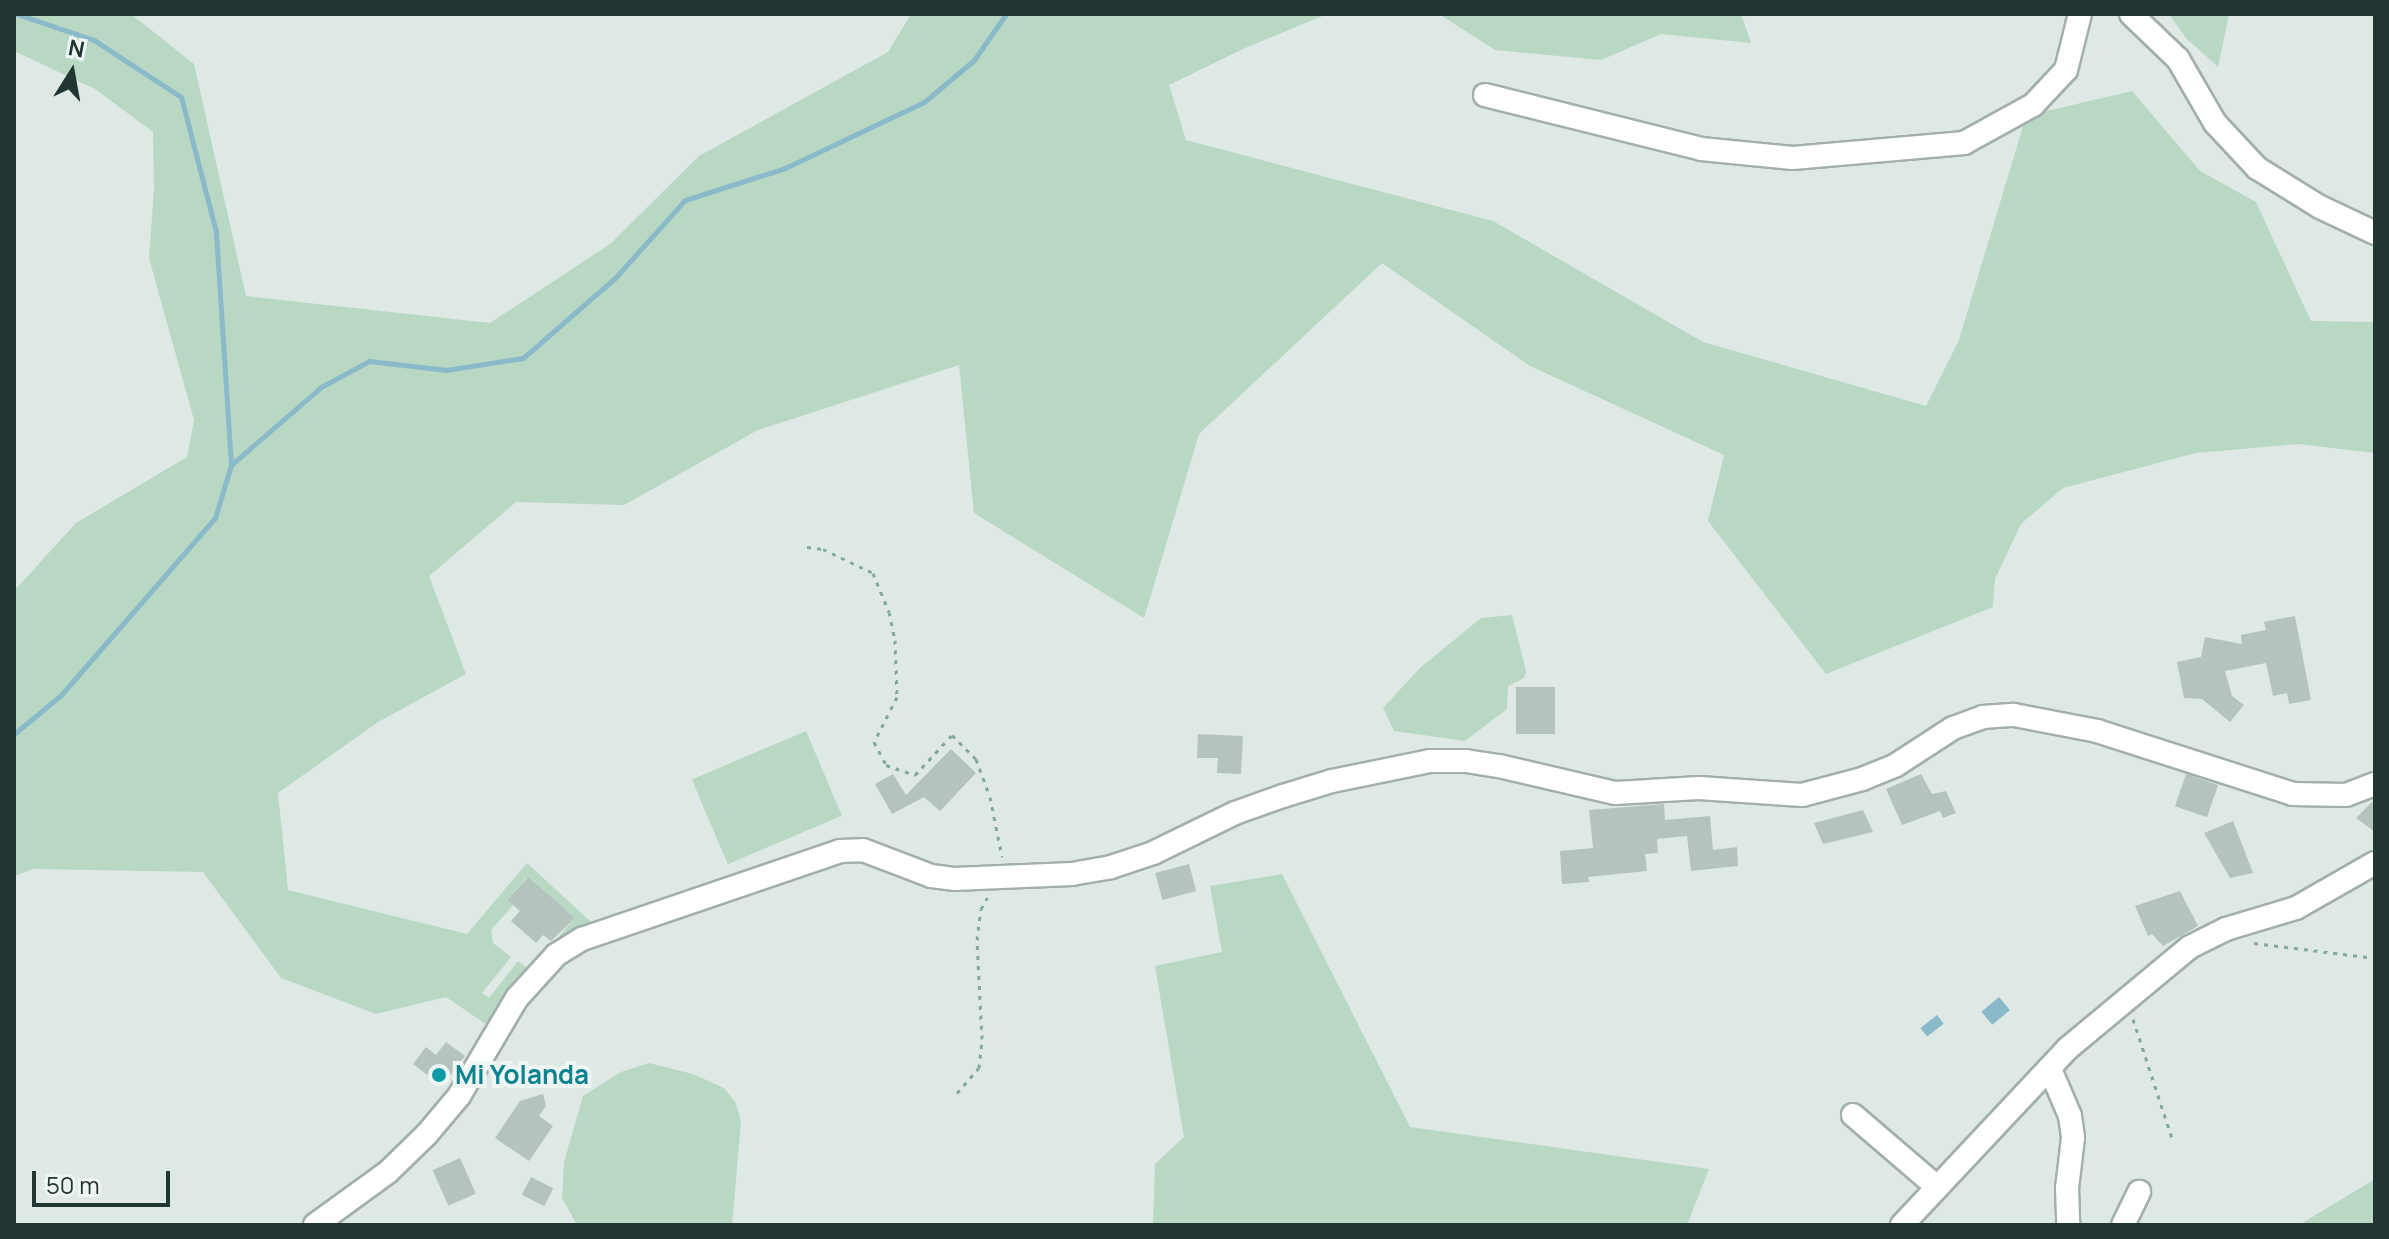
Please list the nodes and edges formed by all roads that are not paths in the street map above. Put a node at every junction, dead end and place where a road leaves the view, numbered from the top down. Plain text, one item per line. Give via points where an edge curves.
1 (2080, 14) edge
2 (2131, 14) edge
3 (1485, 95) dead end
4 (2375, 233) edge
5 (2375, 784) edge
6 (2375, 863) edge
7 (2050, 1069) junction
8 (1853, 1115) dead end
9 (1937, 1187) junction
10 (2139, 1192) dead end
11 (315, 1225) edge
12 (1902, 1225) edge
13 (2068, 1225) edge
14 (2123, 1225) edge

1 - 3 street via 2066,70 2033,105 1964,143 1778,156 1701,149
2 - 4 street via 2178,59 2215,123 2257,168
5 - 11 street via 2346,795 2293,794 2097,731 2014,715 1983,717 1953,728 1896,765 1802,795 1699,788 1615,793 1499,766 1430,761 1271,800 1111,867 1072,874 954,879 931,876 863,850 840,851 582,939 556,955 533,977 459,1096 427,1134 388,1172
6 - 7 street via 2296,908 2190,947
7 - 9 street
7 - 13 street via 2070,1116 2073,1138
8 - 9 street
9 - 12 street
10 - 14 street

